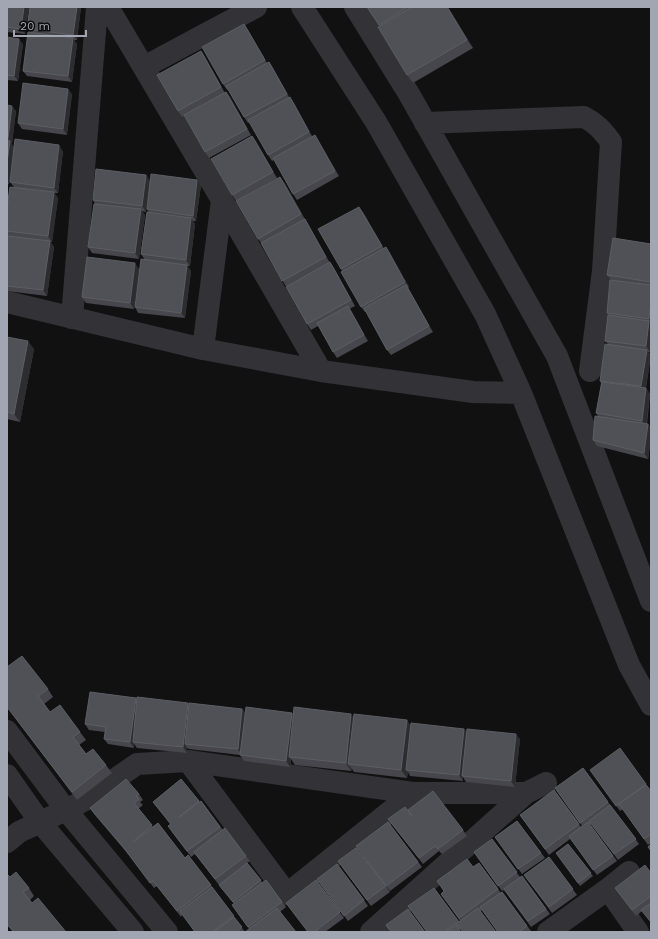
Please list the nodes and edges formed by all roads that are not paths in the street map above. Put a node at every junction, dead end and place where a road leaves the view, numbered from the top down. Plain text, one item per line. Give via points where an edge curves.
1 (97, 7) edge
2 (108, 7) edge
3 (256, 7) edge
4 (302, 7) edge
5 (355, 7) edge
6 (144, 67) junction
7 (425, 123) junction
8 (222, 200) junction
9 (7, 302) edge
10 (72, 318) junction
11 (202, 349) junction
12 (321, 371) junction
13 (590, 371) dead end
14 (521, 393) junction
15 (651, 601) edge
16 (651, 705) edge
17 (7, 731) edge
18 (188, 761) junction
19 (7, 775) edge
20 (546, 783) dead end
21 (413, 793) junction
22 (526, 794) junction
23 (66, 810) junction
24 (40, 822) junction
25 (7, 842) edge
26 (630, 872) dead end
27 (608, 889) junction
28 (133, 932) edge
29 (167, 932) edge
30 (371, 932) edge
31 (548, 932) edge
32 (638, 932) edge

1 - 10 street
2 - 6 street
3 - 6 street
4 - 14 street via 376,122 481,307
5 - 7 street
6 - 8 street
7 - 13 street via 584,117 602,130 611,142 603,271
7 - 15 street via 557,356
8 - 11 street
8 - 12 street
9 - 10 street
10 - 11 street
11 - 12 street
12 - 14 street via 473,392
14 - 16 street via 629,665
17 - 23 street
18 - 21 street
18 - 21 street via 287,894
18 - 23 street via 137,764
19 - 24 street
20 - 22 street
21 - 22 street
22 - 30 street
23 - 24 street
23 - 29 street
24 - 25 street via 19,832
24 - 28 street
26 - 27 street
27 - 31 street
27 - 32 street

